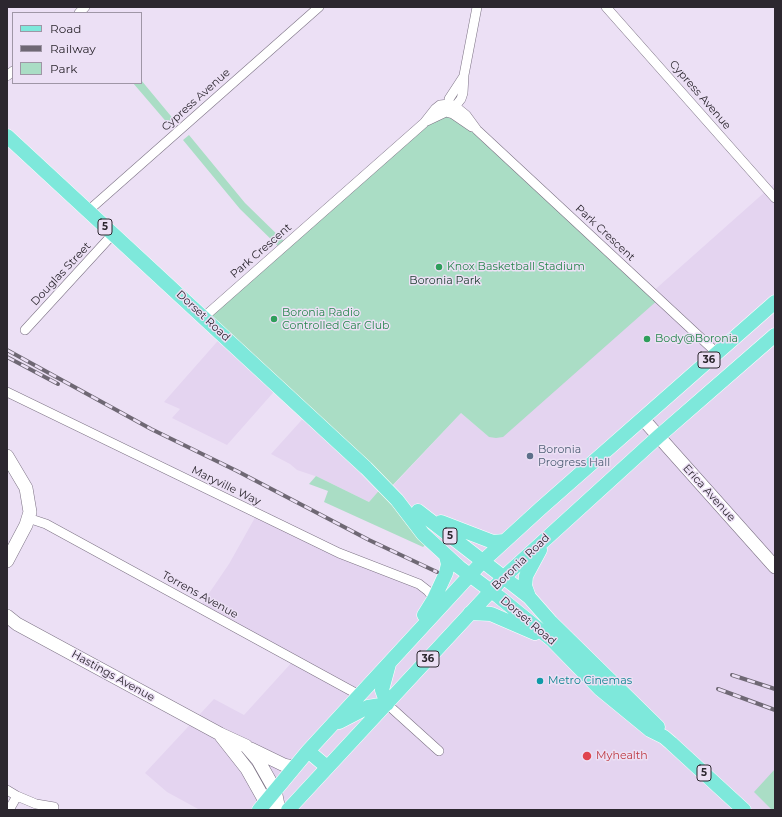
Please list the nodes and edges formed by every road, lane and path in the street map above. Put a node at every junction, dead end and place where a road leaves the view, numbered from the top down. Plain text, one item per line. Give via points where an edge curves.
1 (319, 7) edge
2 (606, 7) edge
3 (476, 8) edge
4 (451, 108) junction
5 (7, 136) edge
6 (775, 198) edge
7 (88, 211) junction
8 (113, 234) junction
9 (775, 302) edge
10 (204, 317) junction
11 (25, 330) dead end
12 (775, 335) edge
13 (717, 353) junction
14 (7, 392) edge
15 (643, 418) junction
16 (659, 436) junction
17 (7, 456) edge
18 (397, 500) junction
19 (418, 511) junction
20 (28, 518) junction
21 (558, 527) junction
22 (504, 541) junction
23 (446, 556) junction
24 (7, 561) edge
25 (483, 561) junction
26 (775, 568) edge
27 (469, 576) junction
28 (504, 577) junction
29 (491, 591) junction
30 (529, 597) junction
31 (434, 599) junction
32 (470, 613) junction
33 (7, 616) edge
34 (552, 640) junction
35 (405, 644) junction
36 (389, 662) junction
37 (359, 695) junction
38 (387, 704) junction
39 (328, 729) junction
40 (220, 734) junction
41 (664, 737) junction
42 (246, 746) junction
43 (308, 751) junction
44 (438, 751) dead end
45 (294, 767) junction
46 (327, 767) junction
47 (7, 790) edge
48 (275, 790) junction
49 (17, 796) junction
50 (54, 807) dead end
51 (266, 807) edge
52 (9, 810) edge
53 (280, 810) edge
54 (288, 810) edge
55 (744, 810) edge

1 - 7 street, Cypress Avenue
2 - 6 street, Cypress Avenue
3 - 4 street via 463,93
4 - 10 street, Park Crescent via 437,107 424,123
4 - 13 street, Park Crescent
5 - 7 main road, Dorset Road / 5
7 - 8 main road, Dorset Road / 5
8 - 10 main road, Dorset Road / 5
8 - 11 street, Douglas Street
9 - 13 main road, 36
10 - 18 main road, Dorset Road / 5 via 356,458
12 - 16 main road, Boronia Road / 36
13 - 15 main road, 36
14 - 31 street, Maryville Way via 333,550 419,584
15 - 16 main road, Erica Avenue
15 - 22 main road, 36
16 - 21 main road, Boronia Road / 36
16 - 26 main road, Erica Avenue
17 - 20 main road via 26,488 30,505
18 - 19 main road, Dorset Road / 5
18 - 23 main road, Dorset Road / 5 via 411,520
19 - 22 main road, Dorset Road via 483,539 498,543
19 - 25 main road, Dorset Road / 5
20 - 24 main road
20 - 37 street, Torrens Avenue via 46,524
21 - 28 main road, Boronia Road / 36
21 - 30 main road via 534,558 525,586
22 - 25 main road, 36
23 - 27 main road, Dorset Road / 5
23 - 31 main road via 446,573
25 - 27 main road, 36
25 - 28 main road, Dorset Road / 5
27 - 29 main road, Dorset Road / 5
27 - 35 main road, 36
28 - 29 main road, Boronia Road / 36
28 - 30 main road, Dorset Road / 5
29 - 32 main road, Boronia Road / 36
29 - 34 main road, Dorset Road / 5
30 - 41 main road, Dorset Road / 5 via 551,622 656,724
31 - 35 main road
32 - 34 main road via 491,614
32 - 38 main road, Boronia Road / 36
33 - 40 main road, Hastings Avenue via 17,624
34 - 41 main road, Dorset Road / 5 via 600,689 650,730
35 - 36 main road, 36
36 - 37 main road, 36
36 - 38 main road via 382,690
37 - 39 main road, 36
38 - 39 main road via 368,707
38 - 44 street
38 - 46 main road, Boronia Road / 36
39 - 43 main road, 36
40 - 42 main road, Hastings Avenue
40 - 51 main road, Hastings Avenue via 248,769
41 - 55 main road, Dorset Road / 5
42 - 45 main road via 284,765
42 - 48 main road, Hastings Avenue via 258,760
43 - 45 main road, 36
43 - 46 main road
45 - 48 main road, 36
46 - 54 main road, Boronia Road / 36
47 - 49 street
48 - 51 main road, 36
48 - 53 main road, Hastings Avenue
49 - 50 street via 36,804
49 - 52 street

